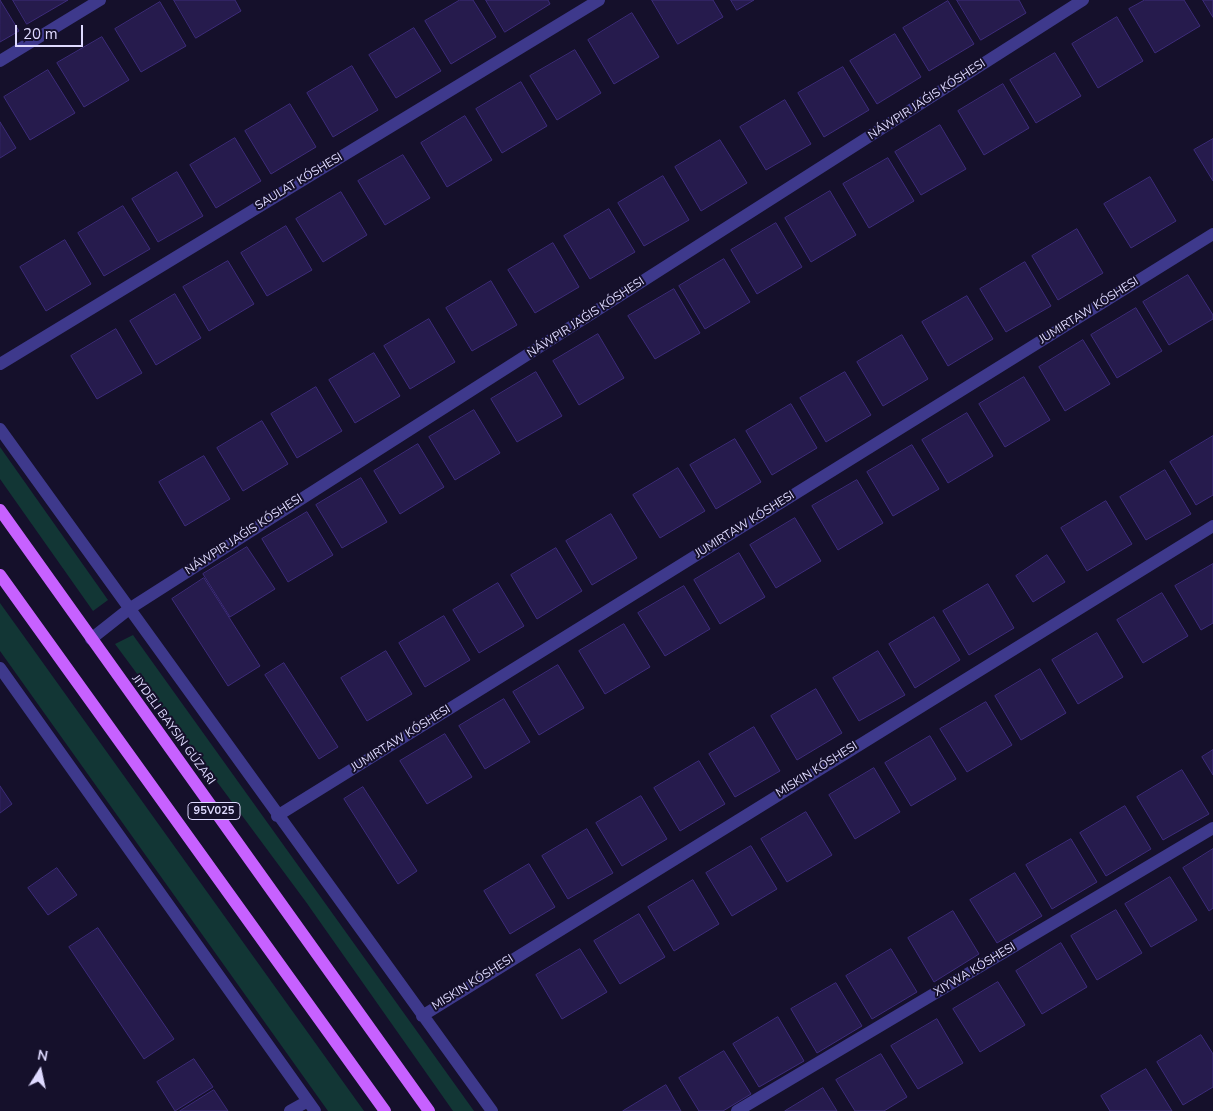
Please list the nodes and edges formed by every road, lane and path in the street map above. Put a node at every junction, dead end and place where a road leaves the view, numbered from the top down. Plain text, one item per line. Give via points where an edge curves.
1 (100, 0) edge
2 (599, 0) edge
3 (1083, 0) edge
4 (0, 61) edge
5 (1213, 234) edge
6 (0, 364) edge
7 (0, 429) edge
8 (0, 510) edge
9 (1213, 526) edge
10 (0, 575) edge
11 (129, 609) junction
12 (91, 639) junction
13 (0, 668) edge
14 (277, 816) junction
15 (1213, 828) edge
16 (422, 1016) junction
17 (312, 1106) edge
18 (290, 1111) edge
19 (385, 1111) edge
20 (429, 1111) edge
21 (492, 1111) edge
22 (737, 1111) edge

1 - 4 street
2 - 6 street, SAULAT KÓSHESI
3 - 11 street
5 - 14 street
7 - 11 street
8 - 12 main road, 95V025
9 - 16 street, MISKIN KÓSHESI
10 - 19 main road, 95V025
11 - 12 street
11 - 14 street
12 - 20 main road, 95V025
13 - 17 street
14 - 16 street
15 - 22 street, XIYWA KÓSHESI
16 - 21 street
17 - 18 street

